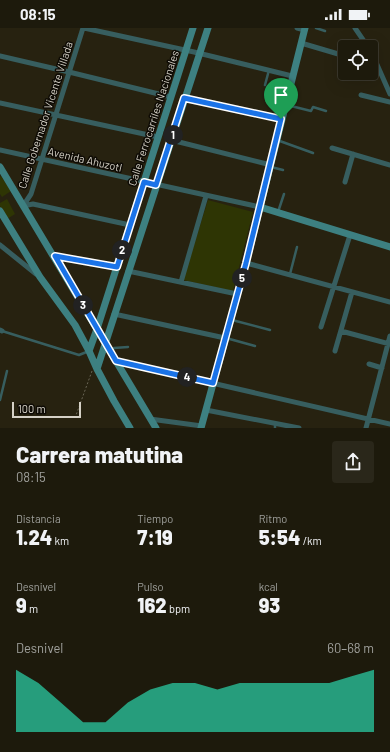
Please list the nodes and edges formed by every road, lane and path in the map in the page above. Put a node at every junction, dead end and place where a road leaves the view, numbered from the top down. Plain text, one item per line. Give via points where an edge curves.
1 (84, 28) edge
2 (193, 28) edge
3 (208, 28) edge
4 (297, 28) edge
5 (316, 28) edge
6 (355, 28) edge
7 (305, 29) edge
8 (326, 31) dead end
9 (363, 40) edge
10 (301, 43) junction
11 (186, 50) junction
12 (200, 53) junction
13 (338, 54) edge
14 (0, 56) edge
15 (378, 66) edge
16 (269, 70) junction
17 (69, 72) junction
18 (292, 76) junction
19 (265, 85) dead end
20 (390, 94) edge
21 (361, 95) dead end
22 (171, 97) junction
23 (184, 98) junction
24 (390, 102) edge
25 (0, 103) edge
26 (285, 104) junction
27 (326, 111) dead end
28 (55, 116) junction
29 (281, 119) junction
30 (158, 137) junction
31 (277, 139) junction
32 (171, 140) junction
33 (332, 148) dead end
34 (0, 150) edge
35 (313, 153) dead end
36 (353, 154) junction
37 (41, 159) junction
38 (390, 165) edge
39 (270, 166) junction
40 (0, 167) edge
41 (283, 170) dead end
42 (144, 182) junction
43 (345, 182) dead end
44 (156, 185) junction
45 (284, 194) dead end
46 (206, 196) junction
47 (24, 206) junction
48 (260, 207) junction
49 (0, 211) edge
50 (278, 212) junction
51 (130, 225) junction
52 (350, 235) junction
53 (0, 245) edge
54 (390, 247) edge
55 (297, 248) dead end
56 (55, 256) junction
57 (246, 263) junction
58 (117, 267) junction
59 (128, 271) junction
60 (290, 275) junction
61 (40, 277) junction
62 (181, 282) junction
63 (334, 287) junction
64 (352, 292) junction
65 (237, 294) junction
66 (390, 302) edge
67 (114, 314) junction
68 (230, 319) junction
69 (321, 327) dead end
70 (1, 330) edge
71 (97, 330) junction
72 (270, 330) dead end
73 (341, 331) junction
74 (390, 336) edge
75 (225, 338) junction
76 (105, 342) junction
77 (389, 344) edge
78 (255, 346) dead end
79 (128, 347) dead end
80 (335, 350) dead end
81 (89, 351) junction
82 (110, 351) junction
83 (116, 361) junction
84 (369, 364) dead end
85 (96, 367) junction
86 (382, 368) junction
87 (7, 371) dead end
88 (213, 383) junction
89 (0, 400) edge
90 (206, 410) junction
91 (75, 418) dead end
92 (369, 418) junction
93 (150, 419) junction
94 (390, 424) edge
95 (275, 426) edge
96 (202, 427) edge
97 (130, 428) edge
98 (156, 428) edge
99 (297, 428) edge
100 (366, 428) edge

1 - 11 street
1 - 17 street, Calle Gobernador Vicente Villada
2 - 11 main road, Calle Ferrocarriles Nacionales
3 - 12 main road
4 - 7 street
5 - 8 lane
6 - 9 street
7 - 10 main road
10 - 13 street
10 - 18 main road
11 - 12 street
11 - 22 main road, Calle Ferrocarriles Nacionales
12 - 16 street
12 - 23 main road
14 - 17 street
15 - 20 street
16 - 18 street
16 - 19 lane
17 - 22 street
17 - 28 street, Calle Gobernador Vicente Villada
18 - 26 main road
21 - 24 street
22 - 30 main road, Calle Ferrocarriles Nacionales
23 - 29 street
23 - 32 main road
25 - 28 street
26 - 27 lane via 311,112 313,107
26 - 29 main road
28 - 30 street
28 - 37 street, Calle Gobernador Vicente Villada
29 - 31 main road
30 - 42 main road, Calle Ferrocarriles Nacionales
31 - 35 lane
31 - 39 main road
32 - 39 street
32 - 44 main road
33 - 36 street
34 - 37 street, Avenida Ahuzotl
36 - 38 street
36 - 43 street
37 - 42 street, Avenida Ahuzotl
37 - 47 street, Calle Gobernador Vicente Villada via 31,194
39 - 41 lane
39 - 48 main road
40 - 47 main road
42 - 44 street, Avenida Ahuzotl
42 - 51 main road, Calle Ferrocarriles Nacionales
44 - 46 street, Avenida Ahuzotl
44 - 59 main road
45 - 50 lane
46 - 48 street, Avenida Ahuzotl
46 - 62 street
47 - 51 street via 33,204
47 - 56 main road
48 - 50 main road
48 - 57 main road
49 - 61 main road
50 - 52 main road
51 - 58 main road, Calle Ferrocarriles Nacionales
52 - 54 main road
52 - 63 street
53 - 61 street
55 - 60 lane
56 - 58 street
56 - 71 main road
57 - 60 street
57 - 65 main road
58 - 71 main road, Calle Ferrocarriles Nacionales
59 - 62 street
59 - 67 main road
60 - 63 street
61 - 81 main road
62 - 65 street
63 - 64 street
63 - 69 street
64 - 66 street
64 - 73 street
65 - 68 main road
67 - 75 street
67 - 76 main road
68 - 72 lane
68 - 75 main road
70 - 81 lane via 79,355
71 - 76 main road
71 - 81 main road, Calle Ferrocarriles Nacionales
73 - 77 street
73 - 80 street
74 - 77 street
75 - 78 lane
75 - 88 main road
76 - 82 main road
76 - 85 main road
77 - 86 street
79 - 82 lane via 114,348
81 - 85 main road
82 - 83 main road
83 - 88 street
83 - 93 main road
84 - 86 street
85 - 91 path via 89,376
85 - 97 main road
86 - 92 street
87 - 89 lane
88 - 90 main road
88 - 92 street
90 - 95 street
90 - 96 main road
92 - 94 street
92 - 100 street
93 - 96 street
93 - 98 main road
95 - 99 street

